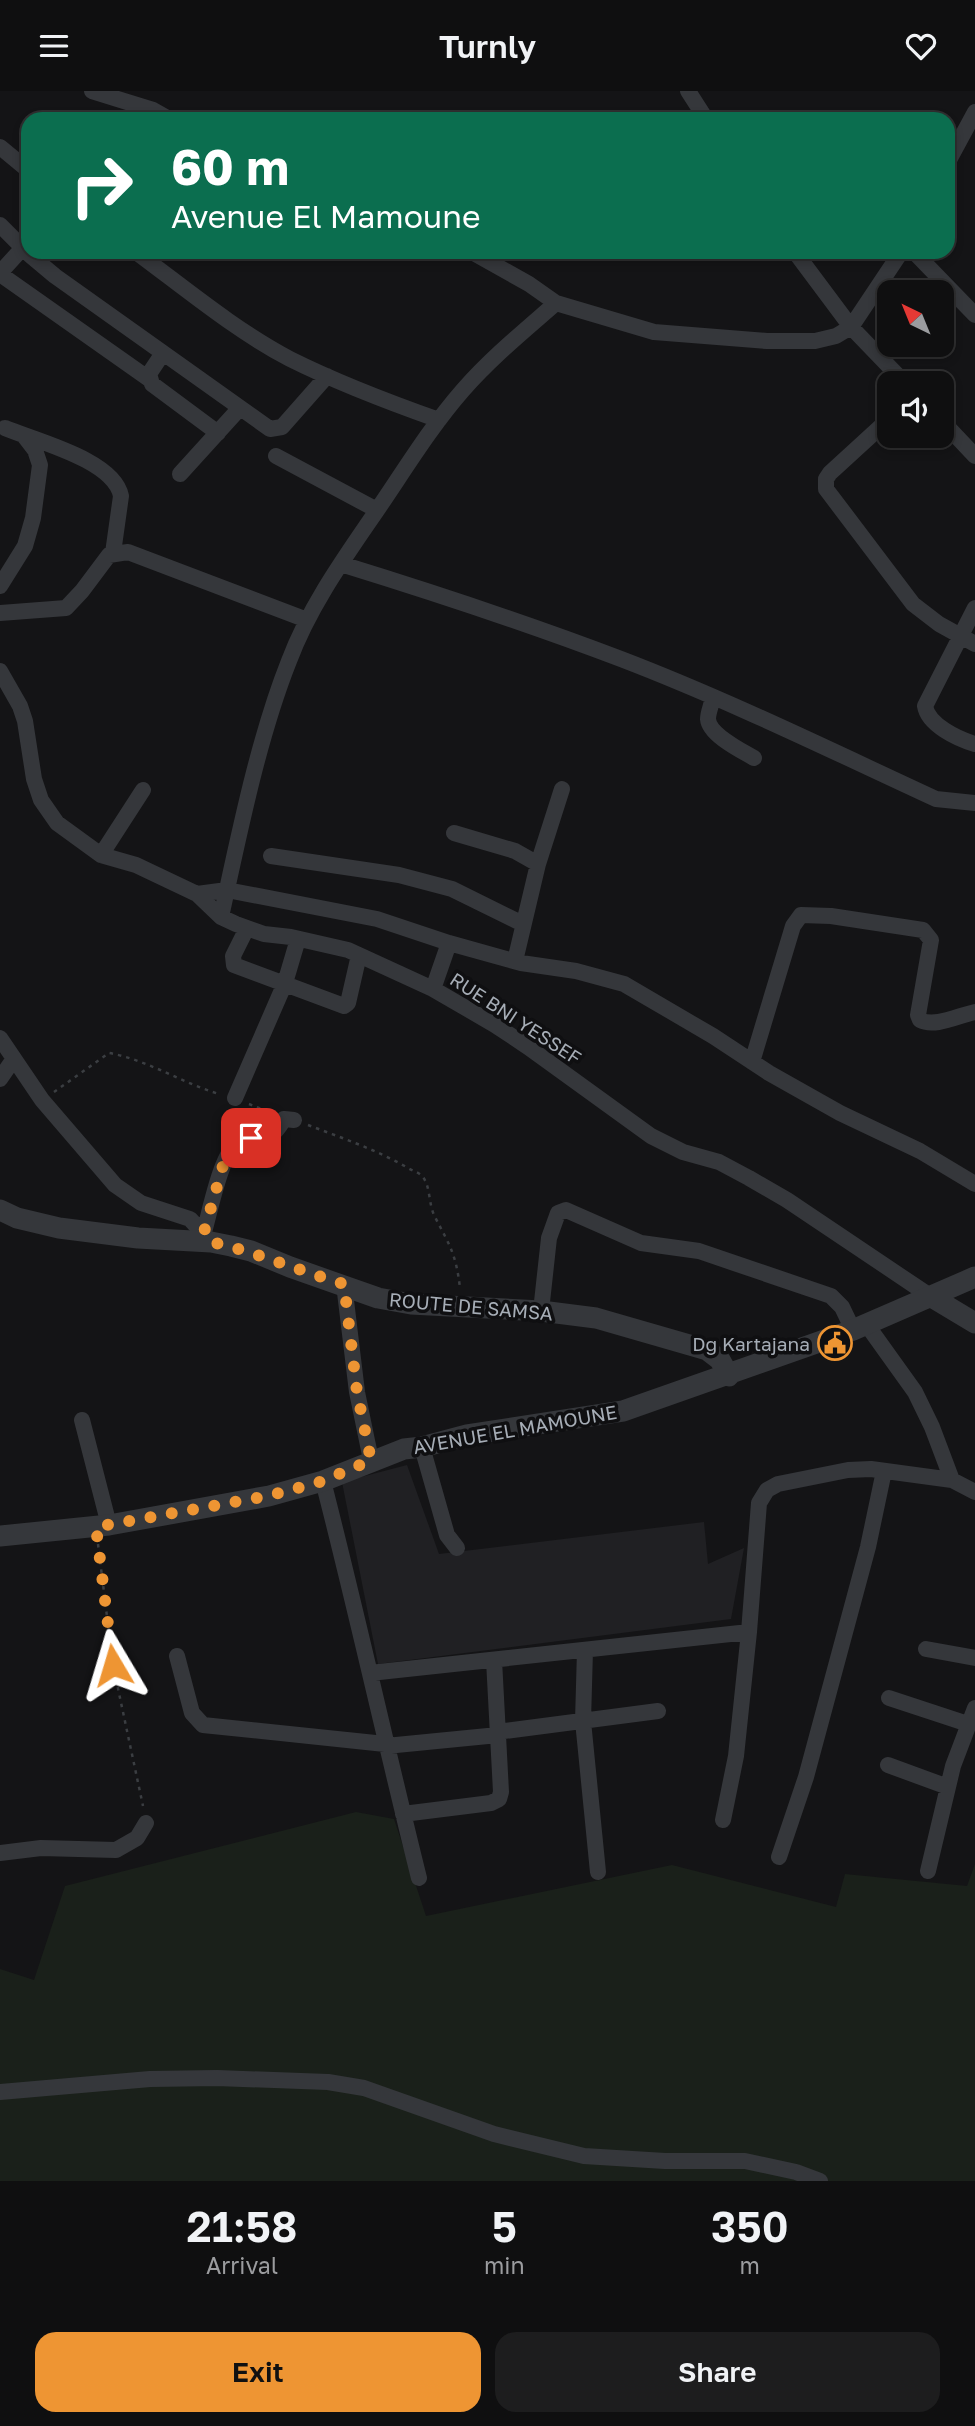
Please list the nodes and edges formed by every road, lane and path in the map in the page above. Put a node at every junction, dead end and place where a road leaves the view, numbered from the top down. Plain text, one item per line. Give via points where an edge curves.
1 (92, 91) edge
2 (688, 91) edge
3 (157, 112) edge
4 (702, 112) edge
5 (975, 112) edge
6 (0, 147) edge
7 (955, 149) edge
8 (21, 164) edge
9 (0, 225) edge
10 (21, 241) edge
11 (21, 251) edge
12 (39, 259) edge
13 (146, 259) edge
14 (484, 259) edge
15 (799, 259) edge
16 (896, 259) edge
17 (921, 259) edge
18 (0, 274) edge
19 (556, 303) junction
20 (975, 315) edge
21 (850, 327) junction
22 (163, 353) junction
23 (893, 371) edge
24 (327, 376) junction
25 (149, 379) junction
26 (240, 409) junction
27 (439, 419) junction
28 (5, 428) dead end
29 (877, 430) edge
30 (975, 431) edge
31 (218, 433) junction
32 (954, 434) edge
33 (24, 436) junction
34 (962, 443) junction
35 (276, 456) dead end
36 (975, 456) edge
37 (180, 474) dead end
38 (377, 510) junction
39 (113, 553) junction
40 (341, 564) junction
41 (0, 586) edge
42 (975, 608) edge
43 (0, 613) edge
44 (307, 620) junction
45 (960, 634) junction
46 (975, 644) edge
47 (0, 671) edge
48 (713, 697) junction
49 (975, 744) edge
50 (754, 758) dead end
51 (562, 789) dead end
52 (143, 790) dead end
53 (975, 803) edge
54 (454, 833) dead end
55 (101, 855) junction
56 (271, 856) dead end
57 (538, 864) junction
58 (227, 890) junction
59 (197, 894) junction
60 (221, 917) junction
61 (523, 924) junction
62 (247, 928) junction
63 (298, 939) junction
64 (449, 943) junction
65 (359, 955) junction
66 (514, 961) junction
67 (285, 983) junction
68 (433, 989) junction
69 (975, 1012) edge
70 (0, 1038) edge
71 (13, 1060) junction
72 (97, 1062) dead end
73 (752, 1062) junction
74 (0, 1079) edge
75 (236, 1098) dead end
76 (42, 1100) junction
77 (294, 1120) dead end
78 (975, 1184) edge
79 (0, 1210) edge
80 (435, 1217) dead end
81 (208, 1237) junction
82 (975, 1277) edge
83 (344, 1284) junction
84 (930, 1296) junction
85 (458, 1308) junction
86 (541, 1311) junction
87 (975, 1323) edge
88 (860, 1327) junction
89 (729, 1375) junction
90 (82, 1419) dead end
91 (422, 1447) junction
92 (371, 1460) junction
93 (884, 1471) junction
94 (952, 1480) junction
95 (323, 1481) junction
96 (975, 1492) edge
97 (102, 1526) junction
98 (0, 1536) edge
99 (457, 1548) dead end
100 (748, 1632) junction
101 (926, 1649) dead end
102 (586, 1650) junction
103 (177, 1656) dead end
104 (975, 1658) edge
105 (494, 1660) junction
106 (370, 1673) junction
107 (889, 1699) dead end
108 (975, 1708) edge
109 (658, 1711) dead end
110 (583, 1721) junction
111 (968, 1724) junction
112 (498, 1733) junction
113 (386, 1745) junction
114 (888, 1765) dead end
115 (948, 1787) junction
116 (403, 1814) junction
117 (723, 1819) dead end
118 (146, 1823) joint
119 (0, 1853) edge
120 (779, 1857) dead end
121 (928, 1871) dead end
122 (598, 1872) dead end
123 (419, 1878) dead end
124 (0, 2092) edge
125 (820, 2181) edge

1 - 3 street
2 - 4 street
5 - 7 street
6 - 8 street
9 - 10 street
11 - 18 street
12 - 22 street via 55,277
13 - 24 street via 253,337
14 - 19 street
15 - 21 street
16 - 21 street
17 - 20 street
18 - 25 street
19 - 21 street via 671,335 815,341
19 - 27 street via 464,388
21 - 23 street
22 - 25 street
22 - 26 street
24 - 26 street via 276,429
24 - 27 street via 364,394
25 - 31 street
26 - 31 street
27 - 38 street
28 - 33 street
29 - 45 street via 830,473 826,489 913,604
30 - 34 street
31 - 37 street
32 - 34 street
33 - 39 street via 85,461 117,484 121,496
33 - 41 street via 40,465 33,518 25,546
34 - 36 street
35 - 38 street
38 - 40 street
39 - 43 street via 66,608
39 - 44 street via 136,554
40 - 44 street
40 - 48 street via 622,659
42 - 45 street
44 - 58 street via 272,710
45 - 46 street
45 - 49 street via 925,706 926,714
47 - 55 street, RUE BNI YESSEF via 20,706 41,800 57,823
48 - 50 street via 708,717 712,728
48 - 53 street via 936,799
51 - 57 street
52 - 55 street
54 - 57 street via 515,851
55 - 59 street, RUE BNI YESSEF via 136,865
56 - 61 street via 399,875 452,889
57 - 61 street
58 - 59 street
58 - 60 street
58 - 64 street via 377,919
59 - 60 street, RUE BNI YESSEF
60 - 62 street, RUE BNI YESSEF
61 - 66 street
62 - 63 street, RUE BNI YESSEF
62 - 67 street via 233,964
63 - 65 street, RUE BNI YESSEF
63 - 67 street
64 - 66 street
64 - 68 street
65 - 67 street via 345,1006
65 - 68 street, RUE BNI YESSEF
66 - 73 street via 624,984
67 - 75 street
68 - 84 street, RUE BNI YESSEF via 506,1032 651,1136 683,1153 719,1162 768,1189
69 - 73 street via 946,1020 920,1020 931,940 923,930 801,915 793,926
70 - 71 street
71 - 74 street
71 - 76 street
72 - 76 path
73 - 78 street
76 - 81 street via 115,1185 141,1203 190,1219
77 - 81 street via 284,1119 266,1138 235,1144 224,1162
79 - 81 street, ROUTE DE SAMSA via 59,1229 138,1238
80 - 85 path via 457,1262
81 - 83 street, ROUTE DE SAMSA
82 - 84 street, AVENUE EL MAMOUNE
83 - 85 street, ROUTE DE SAMSA via 378,1298
83 - 92 street via 357,1392
84 - 87 street
84 - 88 street, AVENUE EL MAMOUNE
85 - 86 street, ROUTE DE SAMSA
86 - 88 street via 551,1227 558,1213 566,1210 641,1243 699,1251 831,1296
86 - 89 street, ROUTE DE SAMSA via 596,1318 706,1350 720,1360
88 - 89 street, AVENUE EL MAMOUNE
88 - 94 street via 915,1392
89 - 91 street, AVENUE EL MAMOUNE via 623,1411 467,1435
90 - 97 street
91 - 92 street, AVENUE EL MAMOUNE
91 - 99 street via 447,1535
92 - 95 street, AVENUE EL MAMOUNE
93 - 94 street
93 - 100 street via 838,1472 778,1484 764,1494 759,1503
93 - 120 street via 806,1777
94 - 96 street
95 - 97 street, AVENUE EL MAMOUNE via 268,1496
95 - 106 street
97 - 98 street, AVENUE EL MAMOUNE
97 - 118 path via 113,1665
100 - 102 street
100 - 117 street via 736,1756
101 - 104 street
102 - 105 street
102 - 110 street
103 - 113 street via 192,1713 203,1725
105 - 106 street
105 - 112 street
106 - 113 street
107 - 111 street
108 - 111 street
109 - 110 street
110 - 112 street
110 - 122 street
111 - 115 street
112 - 113 street
112 - 116 street via 499,1799
113 - 116 street
114 - 115 street
115 - 121 street
116 - 123 street
118 - 119 street via 136,1838 116,1850 41,1848
124 - 125 street via 150,2079 328,2082 375,2092 494,2134 584,2156 746,2161

